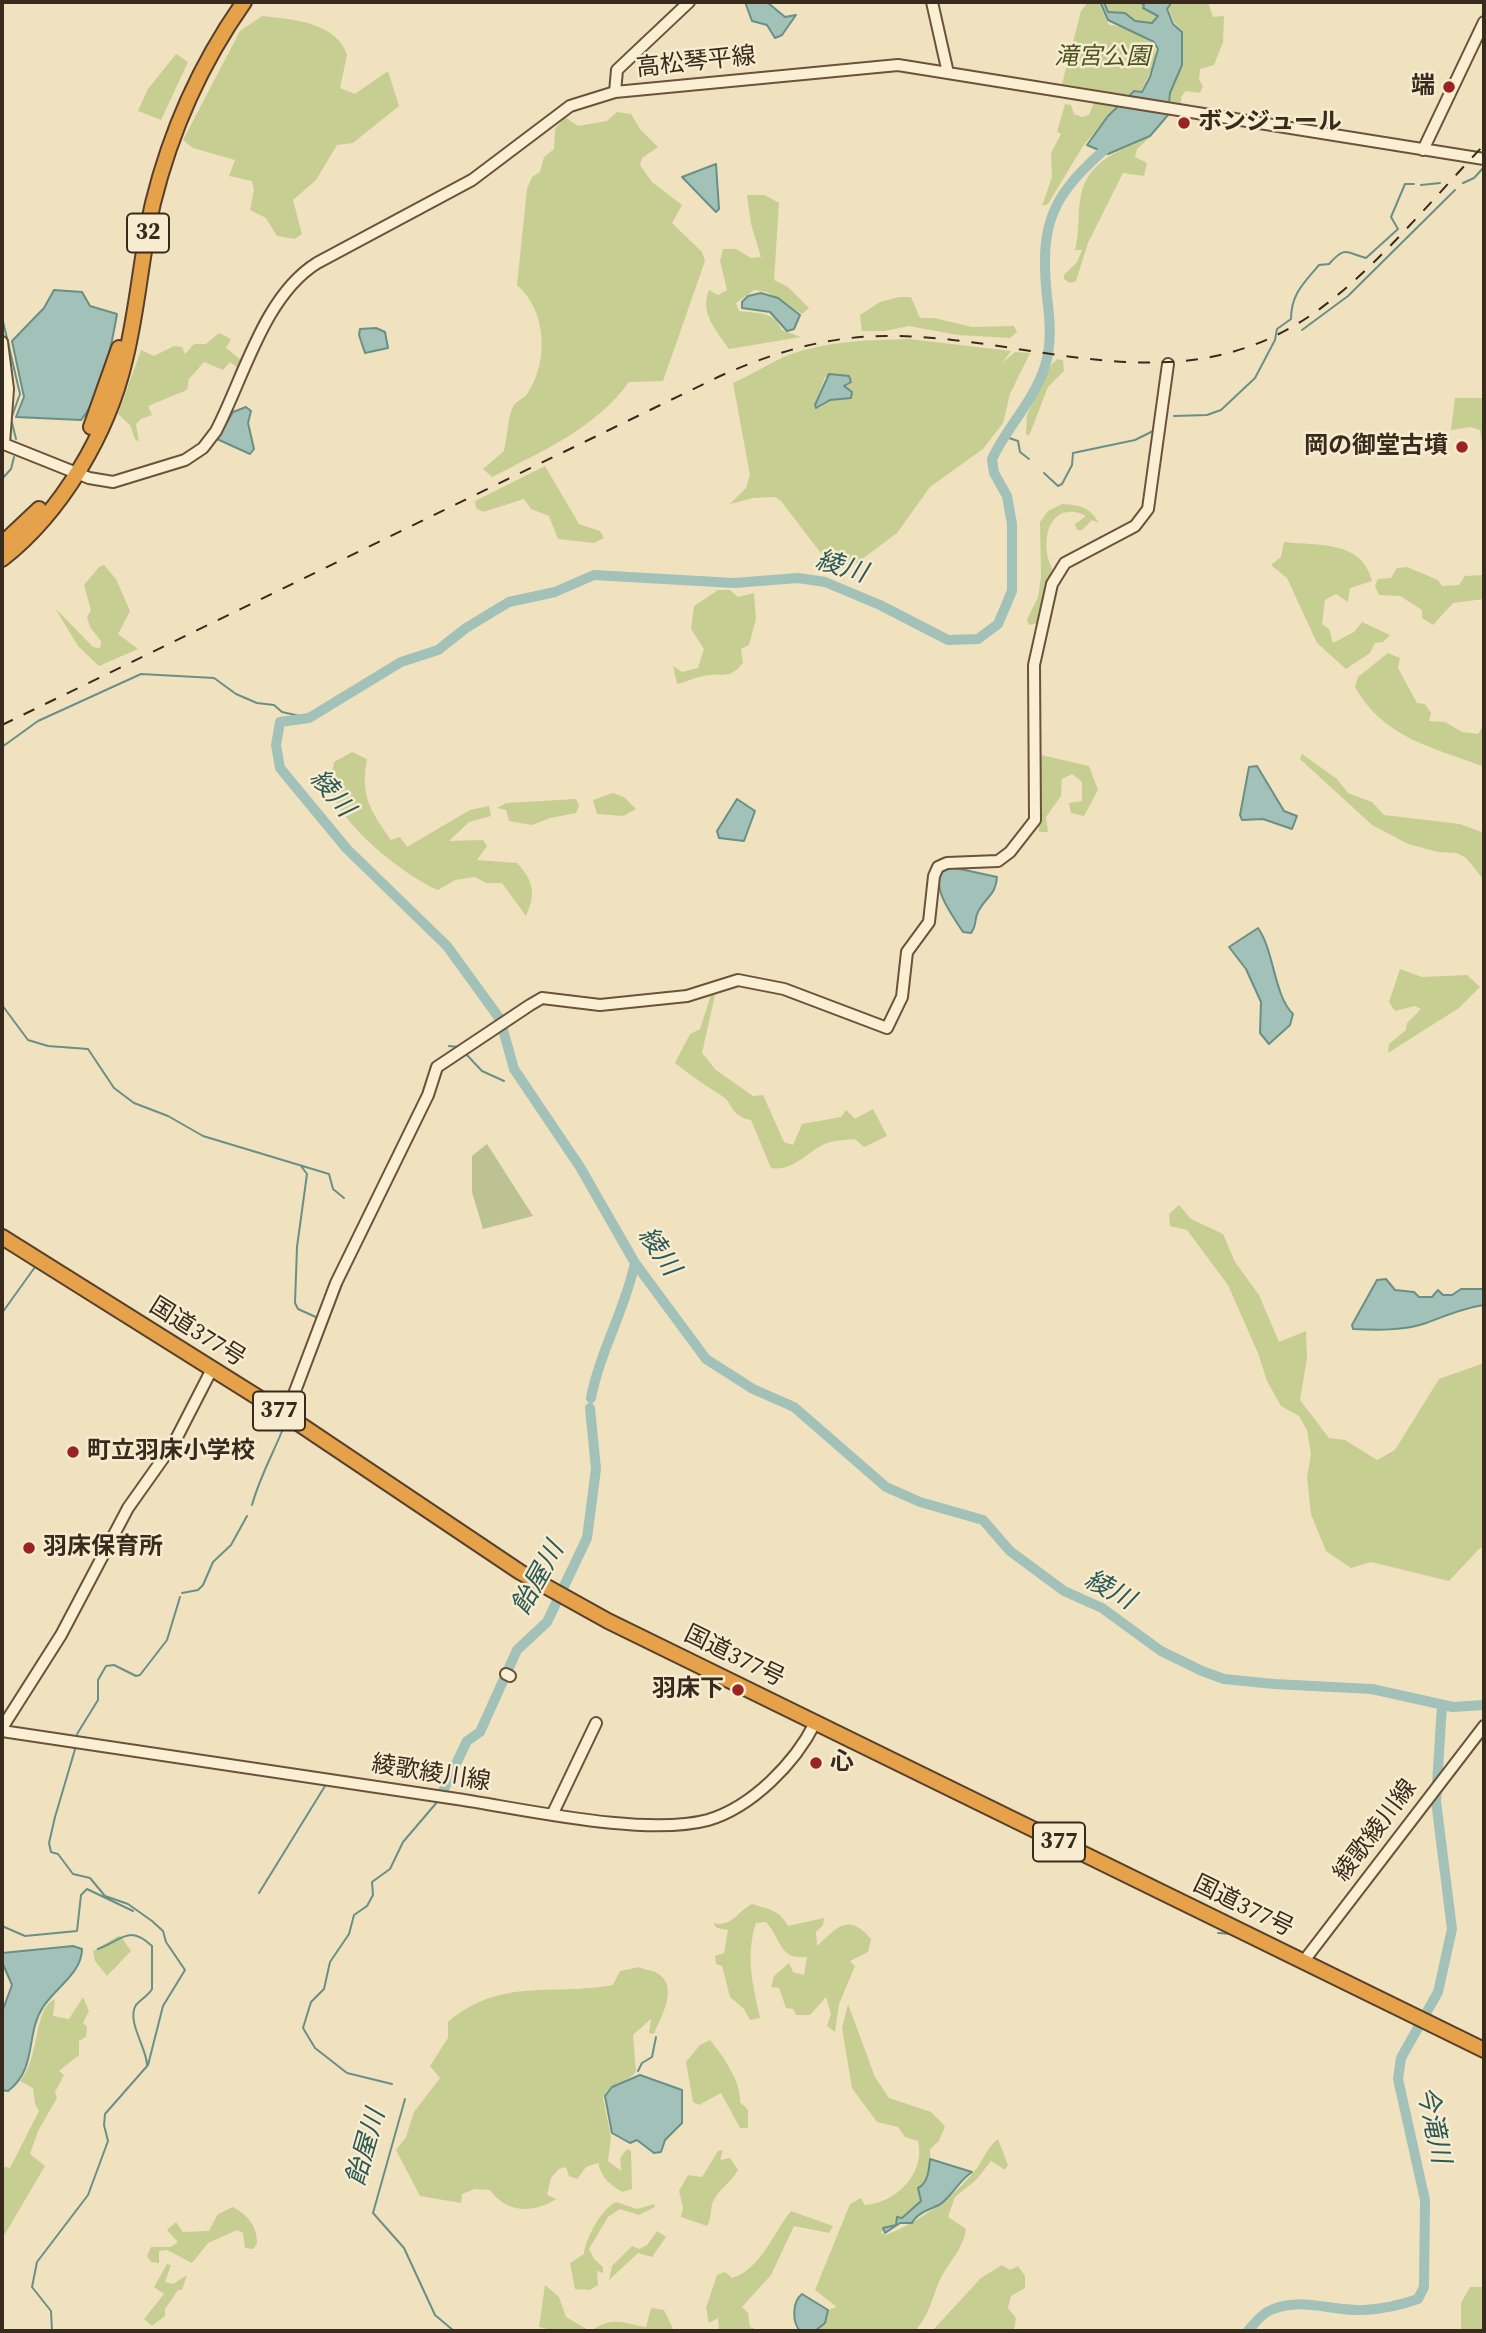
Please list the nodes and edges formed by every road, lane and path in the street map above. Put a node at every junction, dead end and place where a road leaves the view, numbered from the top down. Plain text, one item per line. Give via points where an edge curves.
1 (233, 2) edge
2 (244, 2) edge
3 (689, 2) edge
4 (932, 2) edge
5 (1484, 22) edge
6 (948, 73) junction
7 (615, 92) junction
8 (1423, 150) junction
9 (1484, 159) edge
10 (2, 342) edge
11 (1168, 364) dead end
12 (72, 471) junction
13 (2, 544) edge
14 (2, 559) edge
15 (2, 1237) edge
16 (212, 1369) junction
17 (286, 1415) junction
18 (596, 1723) dead end
19 (815, 1723) junction
20 (1484, 1726) edge
21 (2, 1729) edge
22 (553, 1813) junction
23 (1303, 1962) junction
24 (1484, 2050) edge

1 - 12 highway, 32 via 193,69 167,128 145,201 117,355
2 - 12 highway, 32 via 200,74 175,132 153,205 117,390
3 - 7 main road via 617,70
4 - 6 main road
5 - 8 main road
6 - 7 main road, 高松琴平線 via 880,65
6 - 8 main road, 高松琴平線
7 - 12 main road, 高松琴平線 via 570,106 472,180 297,278 276,306 216,431 194,454 113,482
8 - 9 main road, 高松琴平線
10 - 12 main road, 高松琴平線 via 8,389 4,444
11 - 17 main road via 1148,509 1135,526 1065,563 1052,584 1034,665 1035,820 998,861 938,867 929,922 907,952 902,997 887,1028 784,989 738,981 687,996 592,1005 542,998 530,1005 436,1067 428,1095 336,1283
12 - 13 highway, 32
12 - 14 highway, 32 via 28,535
15 - 16 highway, 国道377号 / 377
16 - 17 highway, 国道377号 / 377
16 - 21 main road via 174,1443 128,1508 61,1636
17 - 19 highway, 国道377号 / 377 via 520,1572
18 - 22 main road
19 - 22 main road, 綾歌綾川線 via 753,1797 708,1820 673,1826 635,1825
19 - 23 highway, 国道377号 / 377
20 - 23 main road, 綾歌綾川線
21 - 22 main road, 綾歌綾川線
23 - 24 highway, 国道377号 / 377

